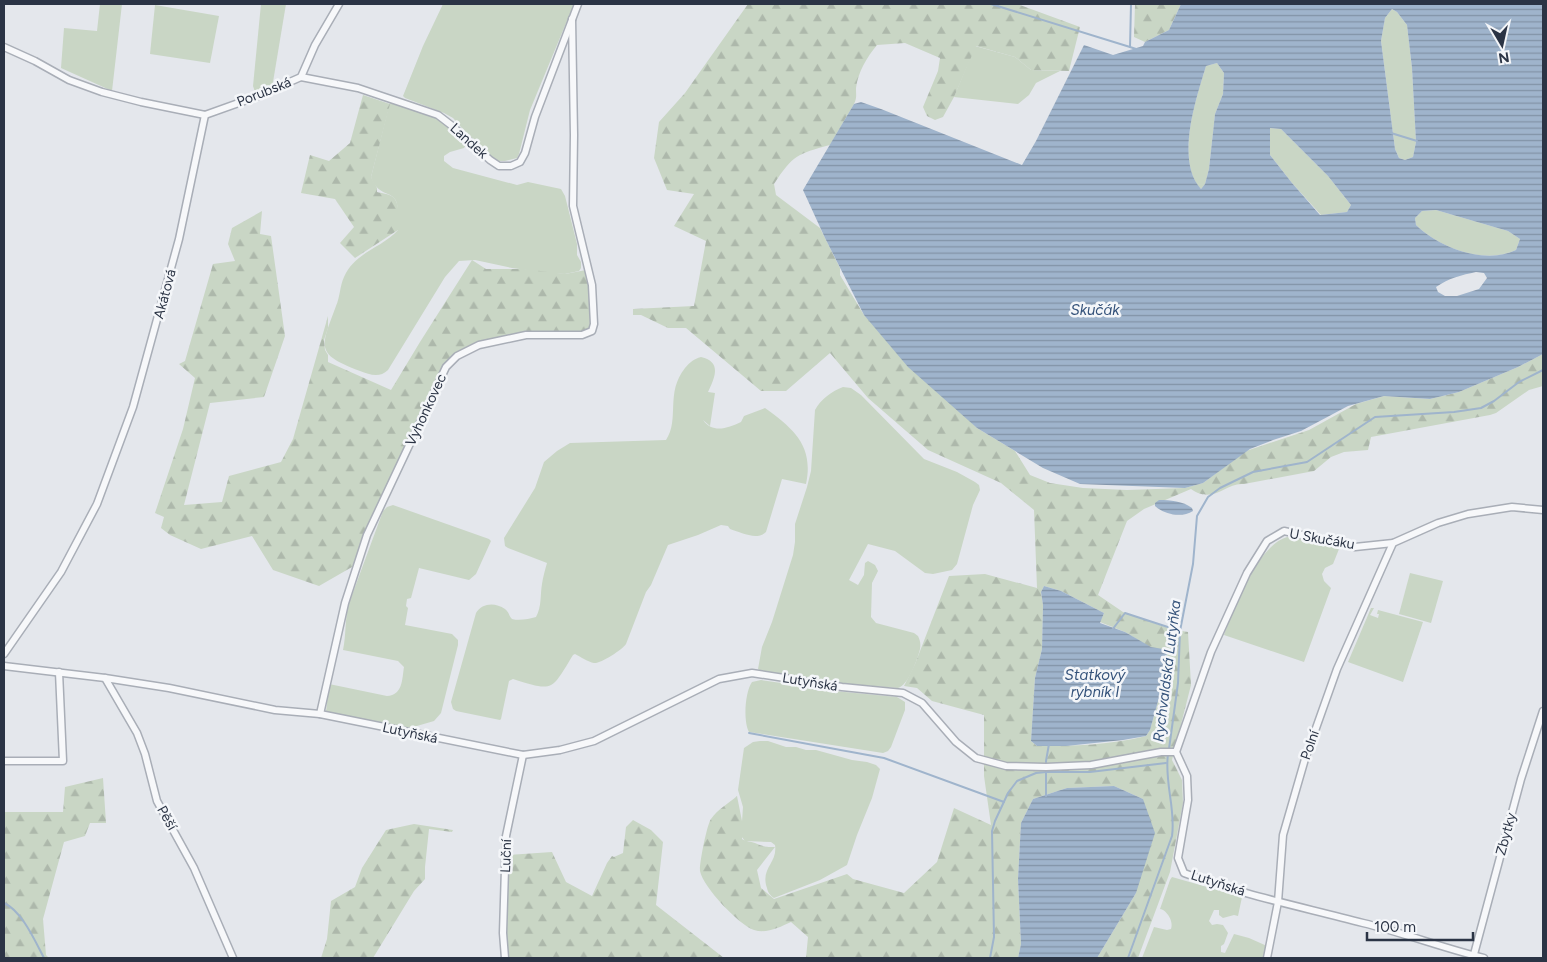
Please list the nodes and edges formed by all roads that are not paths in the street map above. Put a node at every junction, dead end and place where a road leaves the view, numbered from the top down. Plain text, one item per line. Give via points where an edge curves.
1 (340, 4) edge
2 (578, 4) edge
3 (572, 19) junction
4 (4, 46) edge
5 (301, 76) junction
6 (205, 115) junction
7 (1543, 510) edge
8 (1393, 543) junction
9 (4, 654) edge
10 (4, 666) edge
11 (59, 672) junction
12 (105, 678) junction
13 (1543, 711) edge
14 (320, 714) junction
15 (1176, 752) junction
16 (523, 755) junction
17 (4, 761) edge
18 (1278, 902) junction
19 (1473, 957) edge
20 (232, 958) edge
21 (505, 958) edge
22 (1267, 958) edge
23 (1484, 958) edge

1 - 5 street, Porubská via 314,45
2 - 3 street, Vyhonkovec
3 - 5 street, Landek via 525,153 520,162 511,166 499,166 490,160 438,115 358,88
3 - 14 street, Vyhonkovec via 573,206 592,285 592,331 582,335 526,335 479,345 457,356 446,367 367,535 345,603
4 - 6 street via 69,80 102,92
5 - 6 street, Porubská
6 - 9 street, Akátová via 179,239 133,407 96,504 61,572
7 - 8 street, U Skučáku via 1512,508 1468,514
8 - 15 street, U Skučáku via 1355,547 1284,532 1267,541 1247,573 1211,652
8 - 18 street, Polní via 1337,669 1304,759 1283,835
10 - 11 street, Lutyňská
11 - 12 street, Lutyňská
11 - 17 street via 63,761
12 - 14 street, Lutyňská via 275,710
12 - 20 street, Pěší via 137,733 157,801 194,868
13 - 19 street, Zbytky
14 - 16 street, Lutyňská
15 - 16 street, Lutyňská via 1091,765 1006,766 976,758 956,742 922,703 903,693 752,673 719,680 594,741
15 - 18 street, Lutyňská via 1186,776 1188,800 1178,858 1184,873
16 - 21 street, Luční via 506,836
18 - 19 street, Lutyňská via 1366,923
18 - 22 street, Polní
19 - 23 street, Lutyňská

